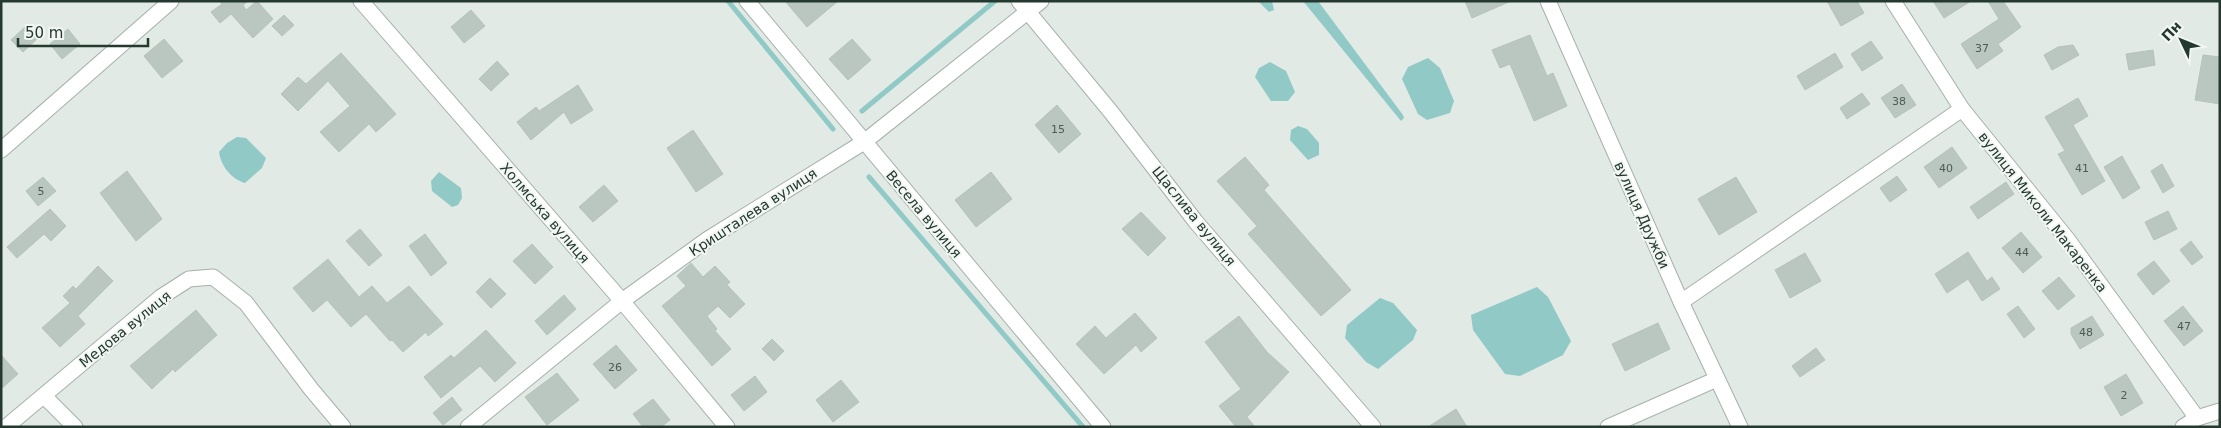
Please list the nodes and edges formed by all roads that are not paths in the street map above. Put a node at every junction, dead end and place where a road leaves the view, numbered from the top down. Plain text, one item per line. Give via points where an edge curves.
1 (171, 1) edge
2 (361, 1) edge
3 (747, 1) edge
4 (1041, 1) edge
5 (1548, 1) edge
6 (1893, 1) edge
7 (1023, 7) edge
8 (1962, 109) junction
9 (864, 142) junction
10 (1, 150) edge
11 (622, 301) junction
12 (1681, 302) junction
13 (1717, 379) junction
14 (44, 396) junction
15 (2220, 411) edge
16 (2198, 418) junction
17 (6, 427) edge
18 (76, 427) edge
19 (343, 427) edge
20 (468, 427) edge
21 (727, 427) edge
22 (1103, 427) edge
23 (1373, 427) edge
24 (1608, 427) edge
25 (1740, 427) edge
26 (2183, 427) edge

1 - 10 street
2 - 11 street, Холмська вулиця
3 - 9 street, Весела вулиця
4 - 7 street, Кришталева вулиця
5 - 12 street, вулиця Дружби
6 - 8 street, вулиця Миколи Макаренка
7 - 9 street, Кришталева вулиця
7 - 23 street, Щаслива вулиця via 1196,222
8 - 12 street
8 - 16 street, вулиця Миколи Макаренка via 2068,240
9 - 11 street, Кришталева вулиця via 708,239
9 - 22 street, Весела вулиця
11 - 20 street, Кришталева вулиця
11 - 21 street, Холмська вулиця
12 - 13 street, вулиця Дружби
13 - 24 street
13 - 25 street, вулиця Дружби
14 - 17 street, Медова вулиця
14 - 18 street
14 - 19 street, Медова вулиця via 161,297 190,279 213,277 246,303
15 - 16 street
16 - 26 street

